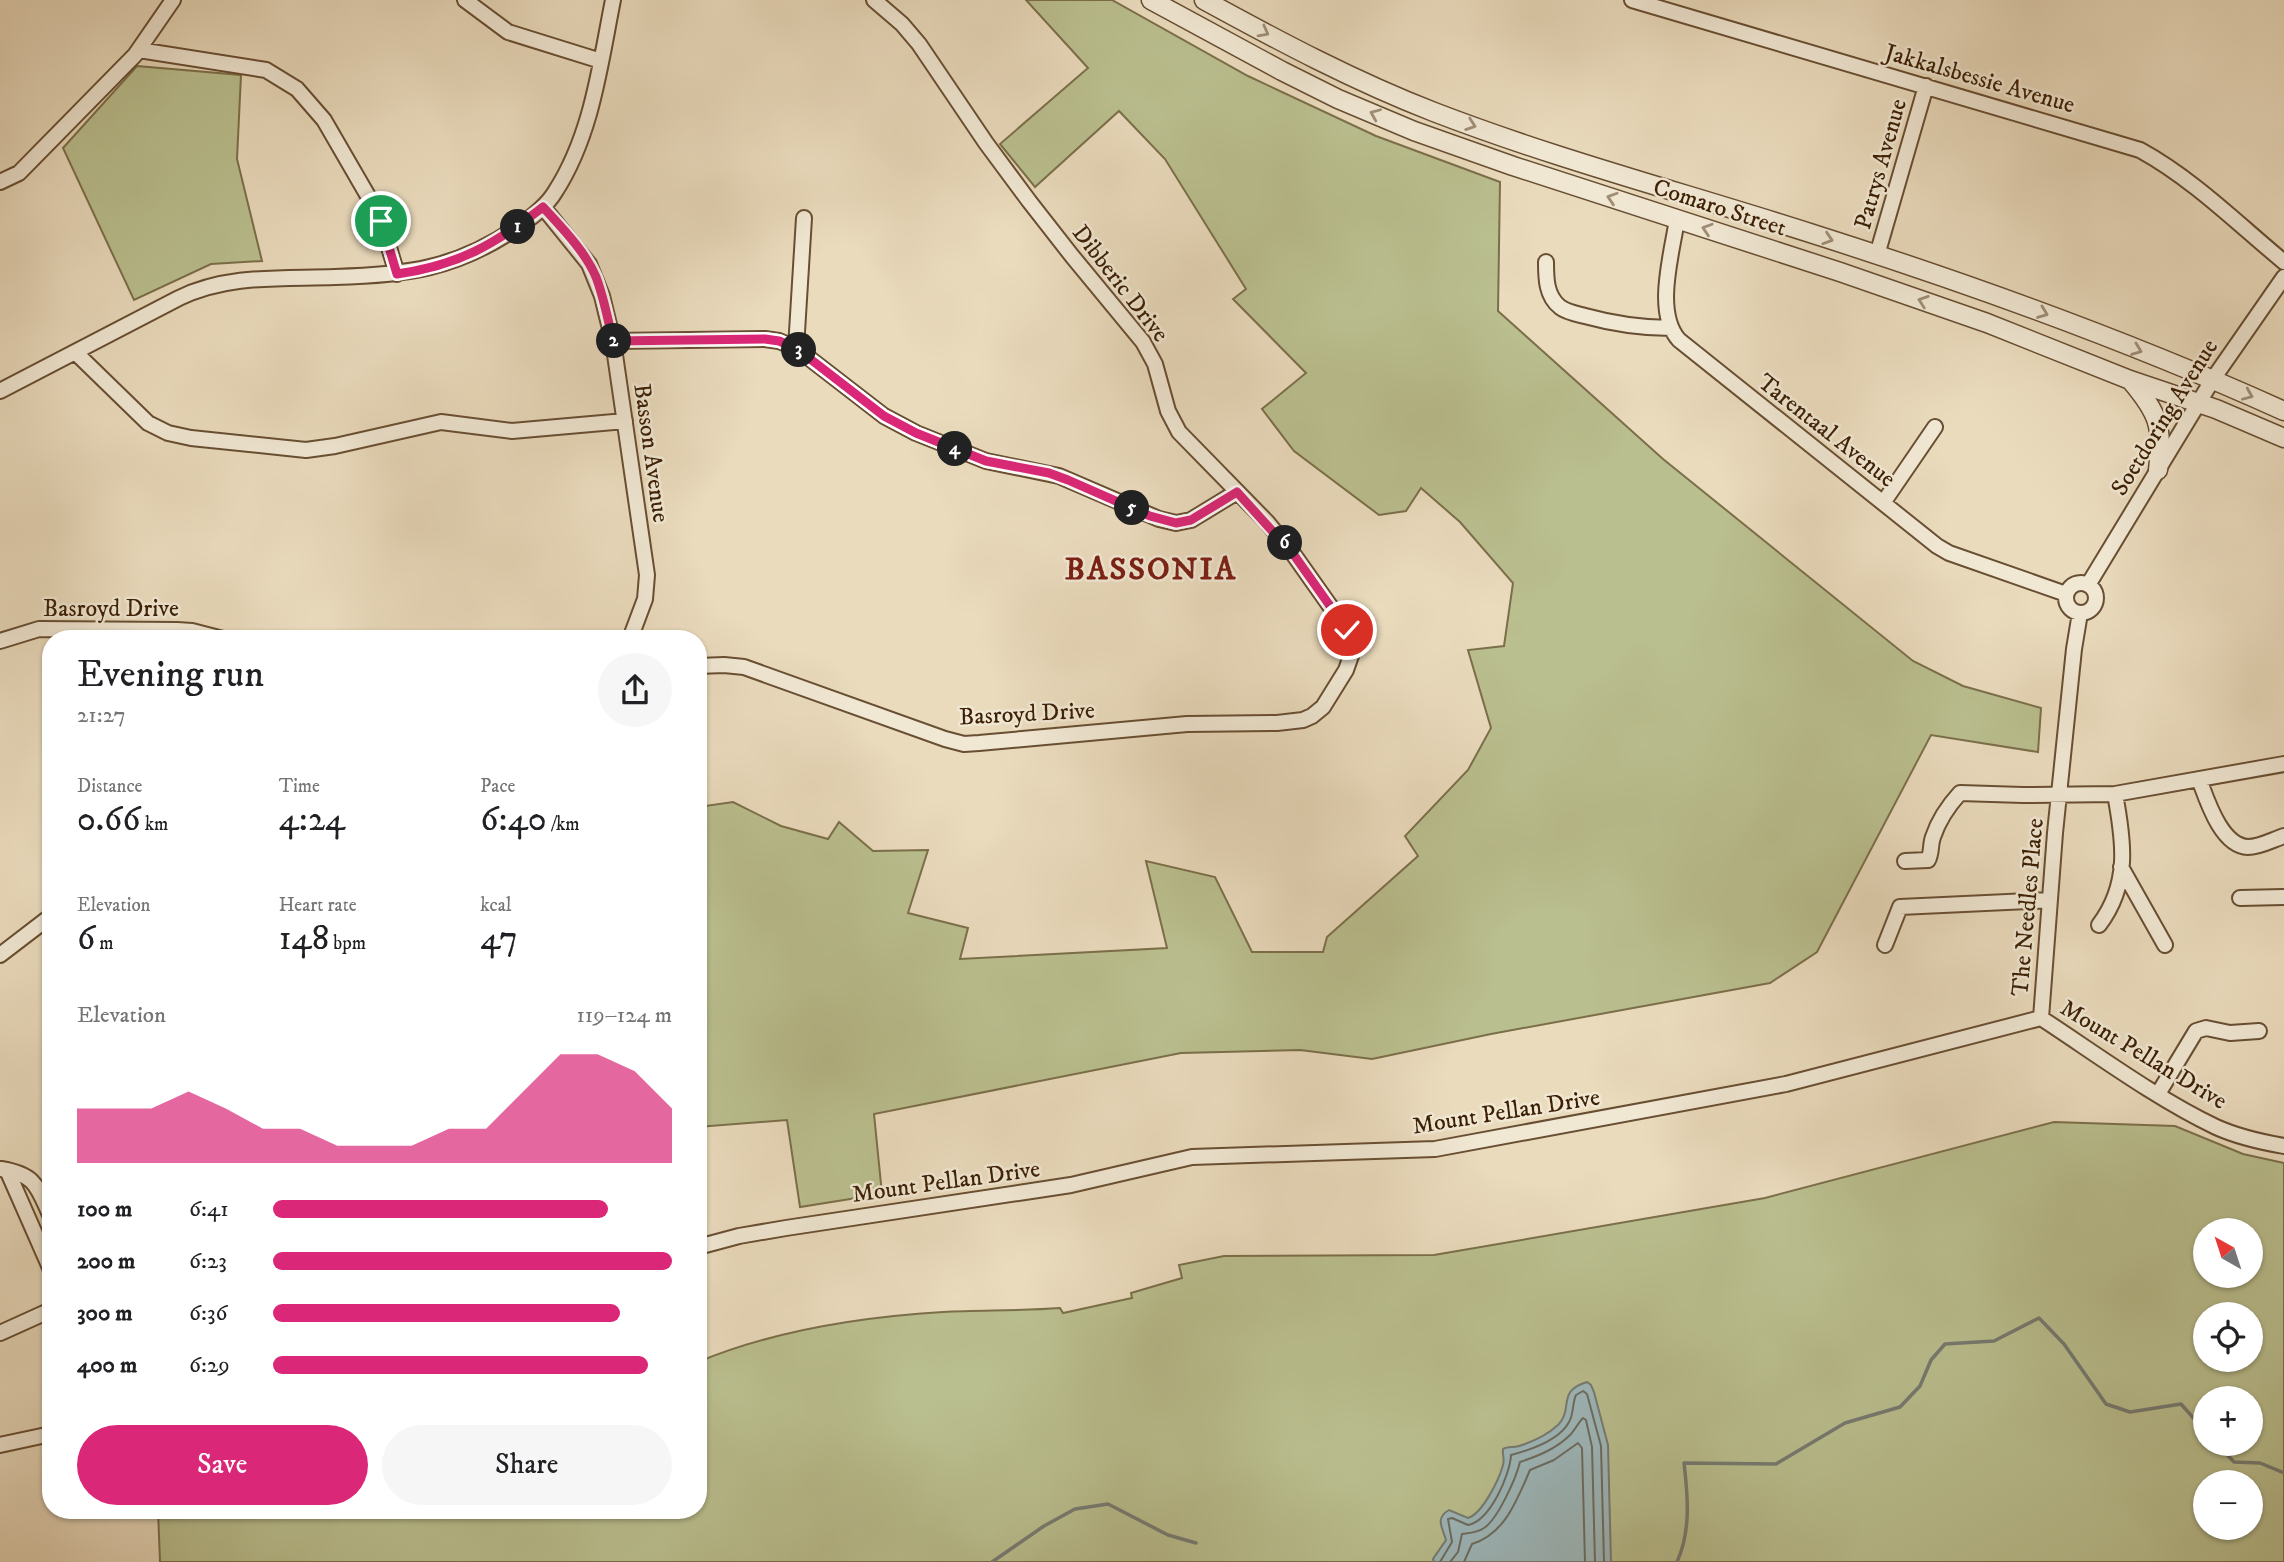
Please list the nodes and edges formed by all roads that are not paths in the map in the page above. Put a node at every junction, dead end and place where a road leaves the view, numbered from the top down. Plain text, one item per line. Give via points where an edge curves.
1 (173, 0) edge
2 (465, 0) edge
3 (613, 0) edge
4 (874, 0) edge
5 (1151, 0) edge
6 (1203, 0) edge
7 (1632, 0) edge
8 (139, 50) junction
9 (601, 61) junction
10 (1926, 86) junction
11 (0, 182) edge
12 (543, 207) junction
13 (804, 218) dead end
14 (1677, 219) junction
15 (1877, 255) junction
16 (2284, 261) edge
17 (1546, 262) dead end
18 (397, 274) junction
19 (2284, 276) edge
20 (1671, 328) junction
21 (613, 341) junction
22 (796, 348) junction
23 (75, 352) junction
24 (2213, 379) junction
25 (2130, 380) junction
26 (0, 391) edge
27 (2200, 404) junction
28 (2284, 411) edge
29 (625, 421) junction
30 (1936, 427) dead end
31 (2284, 438) edge
32 (2158, 470) junction
33 (1237, 492) junction
34 (1883, 503) junction
35 (2088, 585) junction
36 (2066, 594) junction
37 (2080, 613) junction
38 (177, 630) edge
39 (633, 630) edge
40 (0, 640) edge
41 (707, 666) edge
42 (1346, 670) joint
43 (2284, 764) edge
44 (2199, 779) junction
45 (2115, 794) junction
46 (2059, 797) junction
47 (2284, 836) edge
48 (1905, 861) dead end
49 (2121, 867) junction
50 (2284, 897) edge
51 (2240, 898) dead end
52 (2050, 900) junction
53 (42, 923) edge
54 (2099, 925) dead end
55 (1885, 945) dead end
56 (2165, 945) dead end
57 (0, 955) edge
58 (2041, 1018) junction
59 (2259, 1031) dead end
60 (2158, 1094) junction
61 (2284, 1146) edge
62 (4, 1170) edge
63 (42, 1198) edge
64 (707, 1245) edge
65 (42, 1251) edge
66 (42, 1314) edge
67 (0, 1333) edge
68 (42, 1436) edge
69 (0, 1444) edge

1 - 8 street
2 - 9 street via 508,32
3 - 9 street
4 - 33 street, Dibberic Drive via 919,44 1022,191 1135,330 1155,365 1175,426
14 -> 5 street, Comaro Street via 1414,131 1282,71
6 -> 15 street, Comaro Street via 1357,80 1434,112
7 - 10 street, Jakkalsbessie Avenue
8 - 11 street via 19,173
8 - 18 street via 266,70 297,89 324,120 368,196
9 - 12 street via 577,149
10 - 15 street, Patrys Avenue
10 - 16 street, Jakkalsbessie Avenue via 2140,150 2180,175
12 - 18 street via 476,253
12 - 21 street, Basson Avenue via 593,270
13 - 22 street
14 - 20 street via 1665,303
25 -> 14 street, Comaro Street via 1987,323
15 -> 24 street, Comaro Street
17 - 20 street via 1549,292 1562,309 1620,325
18 - 23 street via 214,284
19 - 24 street, Soetdoring Avenue
20 - 34 street, Tarentaal Avenue via 1701,359
21 - 22 street via 765,339
21 - 29 street, Basson Avenue
22 - 33 street via 884,416 916,433 986,461 1049,473 1150,516 1176,523 1191,520
23 - 26 street
23 - 29 street via 148,423 191,438 306,450 441,422 512,431
24 - 27 street, Soetdoring Avenue
24 -> 28 street, Comaro Street
25 - 27 street, Comaro Street
25 - 32 street via 2158,419
27 - 31 street, Comaro Street
27 - 32 street, Soetdoring Avenue
29 - 39 street, Basson Avenue via 647,575 645,599
30 - 34 street
32 - 35 street, Soetdoring Avenue
33 - 42 street, Dibberic Drive via 1294,555 1347,630 1353,650
34 - 36 street, Tarentaal Avenue via 1949,553
35 - 36 street via 2075,584
35 - 37 street via 2095,602
36 - 37 street via 2068,607
37 - 46 street
38 - 40 street, Basroyd Drive via 59,628 25,631
41 - 42 street, Basroyd Drive via 744,667 964,744 1187,724 1295,722 1317,712
43 - 44 street
44 - 45 street
44 - 47 street via 2221,829 2234,842 2249,847
45 - 46 street
45 - 49 street via 2122,831
46 - 48 street via 1960,793 1940,822 1931,857
46 - 52 street, The Needles Place
49 - 54 street via 2115,902
49 - 56 street
50 - 51 street
52 - 55 street via 1900,907
52 - 58 street, The Needles Place
53 - 57 street
58 - 60 street, Mount Pellan Drive
58 - 64 street, Mount Pellan Drive via 1786,1084 1435,1149 1192,1157 1071,1185 786,1228
59 - 60 street via 2196,1031
60 - 61 street, Mount Pellan Drive via 2218,1127
62 - 63 street via 21,1172
62 - 65 street
66 - 67 street
68 - 69 street

